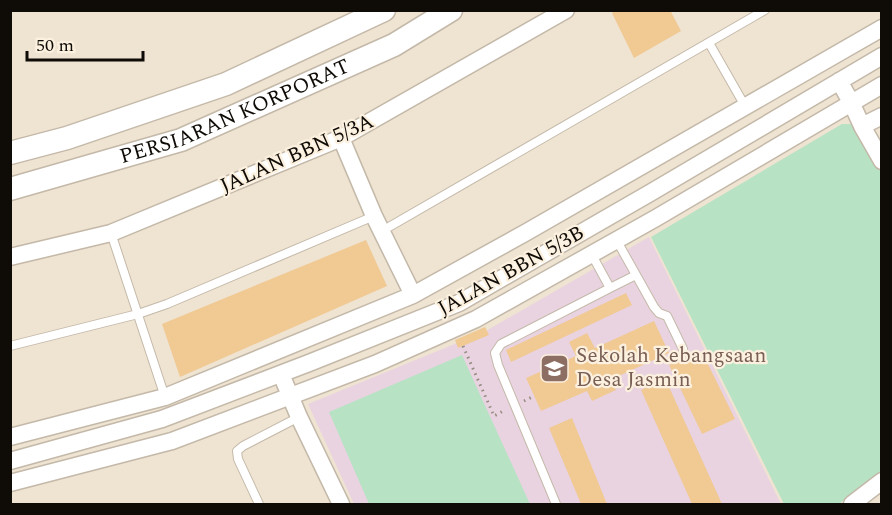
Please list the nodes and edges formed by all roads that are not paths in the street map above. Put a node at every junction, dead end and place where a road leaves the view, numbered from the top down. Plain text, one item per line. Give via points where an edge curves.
1 (384, 10) edge
2 (451, 10) edge
3 (566, 10) edge
4 (765, 10) edge
5 (882, 28) edge
6 (709, 43) junction
7 (882, 56) edge
8 (839, 81) junction
9 (882, 85) edge
10 (851, 102) junction
11 (745, 106) junction
12 (882, 116) edge
13 (862, 126) junction
14 (341, 138) junction
15 (10, 153) edge
16 (882, 160) edge
17 (10, 189) edge
18 (378, 223) junction
19 (111, 233) junction
20 (617, 241) junction
21 (592, 255) junction
22 (10, 257) edge
23 (636, 275) junction
24 (610, 288) junction
25 (413, 295) junction
26 (138, 314) junction
27 (10, 346) edge
28 (683, 349) dead end
29 (281, 374) junction
30 (290, 396) junction
31 (165, 397) junction
32 (299, 417) junction
33 (10, 437) edge
34 (10, 461) edge
35 (882, 481) edge
36 (10, 483) edge
37 (259, 504) edge
38 (341, 504) edge
39 (556, 504) edge
40 (852, 504) edge

1 - 15 main road, PERSIARAN KORPORAT via 226,84 67,138
2 - 17 main road, PERSIARAN KORPORAT via 394,45 181,140
3 - 14 street, JALAN BBN 5/3A
4 - 6 lane
5 - 11 street, JALAN BBN 5/3B
6 - 11 lane
6 - 18 lane
7 - 8 street, JALAN BBN 5/3B
8 - 10 street
8 - 29 street, JALAN BBN 5/3B via 459,303
9 - 10 street, JALAN BBN 5/3B
10 - 13 street
10 - 20 street, JALAN BBN 5/3B
11 - 25 street, JALAN BBN 5/3B
12 - 13 street
13 - 16 street
14 - 18 street
14 - 19 street, JALAN BBN 5/3A
18 - 25 street
18 - 26 lane
19 - 22 street, JALAN BBN 5/3A
19 - 26 lane
20 - 21 street, JALAN BBN 5/3B
20 - 23 lane
21 - 24 lane
21 - 30 street, JALAN BBN 5/3B via 476,319
23 - 24 lane
23 - 28 lane via 654,307 667,316
24 - 39 lane via 501,344 495,353
25 - 31 street, JALAN BBN 5/3B
26 - 27 lane
26 - 31 lane
29 - 30 street
29 - 34 street, JALAN BBN 5/3B via 162,419
30 - 32 street
30 - 36 street, JALAN BBN 5/3B via 172,441
31 - 33 street, JALAN BBN 5/3B
32 - 37 lane via 237,451
32 - 38 street
35 - 40 street

